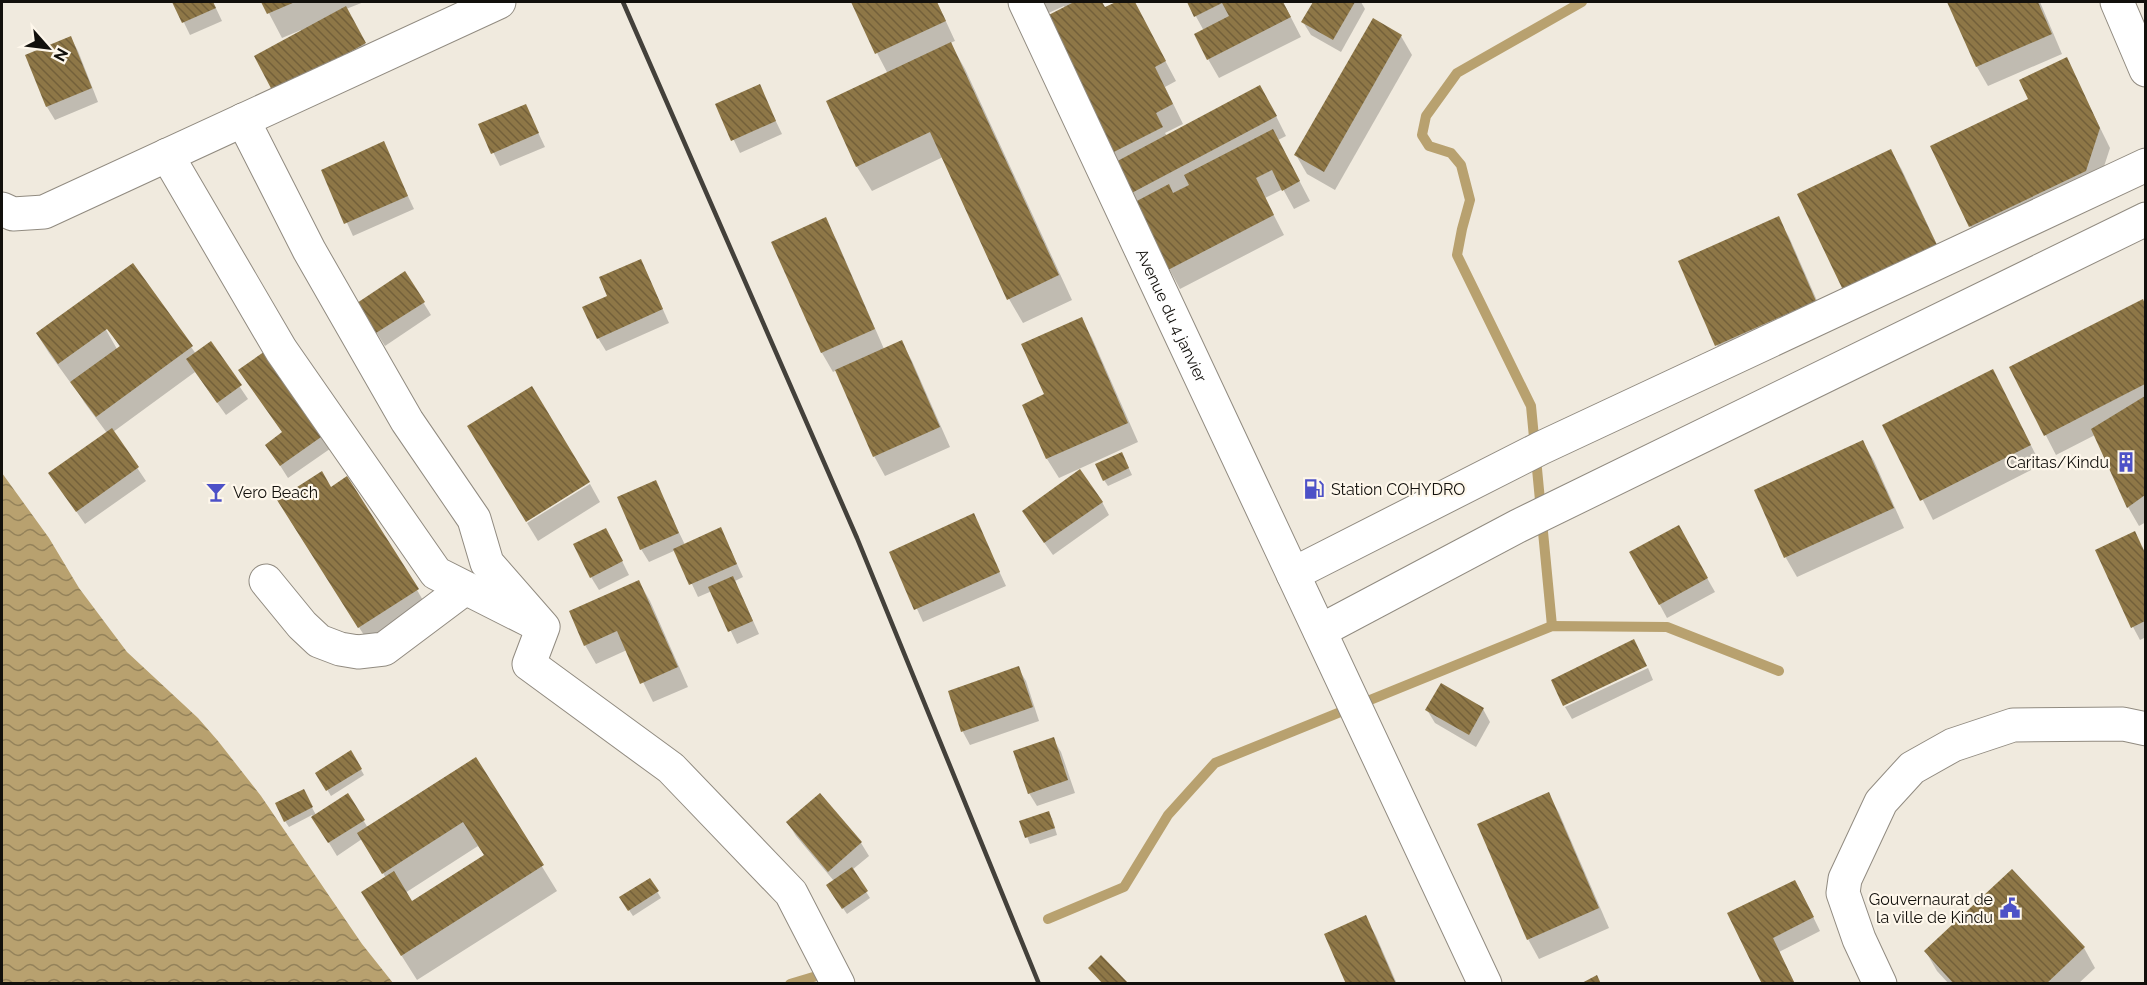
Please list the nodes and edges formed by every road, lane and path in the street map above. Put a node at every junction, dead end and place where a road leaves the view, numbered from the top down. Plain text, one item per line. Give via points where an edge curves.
1 (499, 2) edge
2 (1025, 2) edge
3 (2116, 2) edge
4 (2145, 70) edge
5 (243, 120) junction
6 (167, 155) junction
7 (2145, 165) edge
8 (2, 209) edge
9 (2145, 219) edge
10 (1293, 574) junction
11 (266, 581) dead end
12 (464, 589) junction
13 (543, 627) junction
14 (1320, 631) junction
15 (2145, 729) edge
16 (838, 984) edge
17 (1485, 984) edge
18 (1880, 984) edge

1 - 5 street
2 - 10 street, Avenue du 4 janvier
3 - 4 street
5 - 6 street
5 - 13 street via 309,250 407,421 471,513 487,563
6 - 8 street via 44,212 13,214
6 - 12 street via 288,360 436,573
7 - 10 street via 1540,448
9 - 14 street via 1518,526
10 - 14 street, Avenue du 4 janvier
11 - 12 street via 319,641 358,651 384,649
12 - 13 street
13 - 16 street via 529,664 671,768 791,892
14 - 17 street, Avenue du 4 janvier
15 - 18 street via 2123,724 2013,725 1953,745 1912,768 1881,802 1845,879 1843,893

